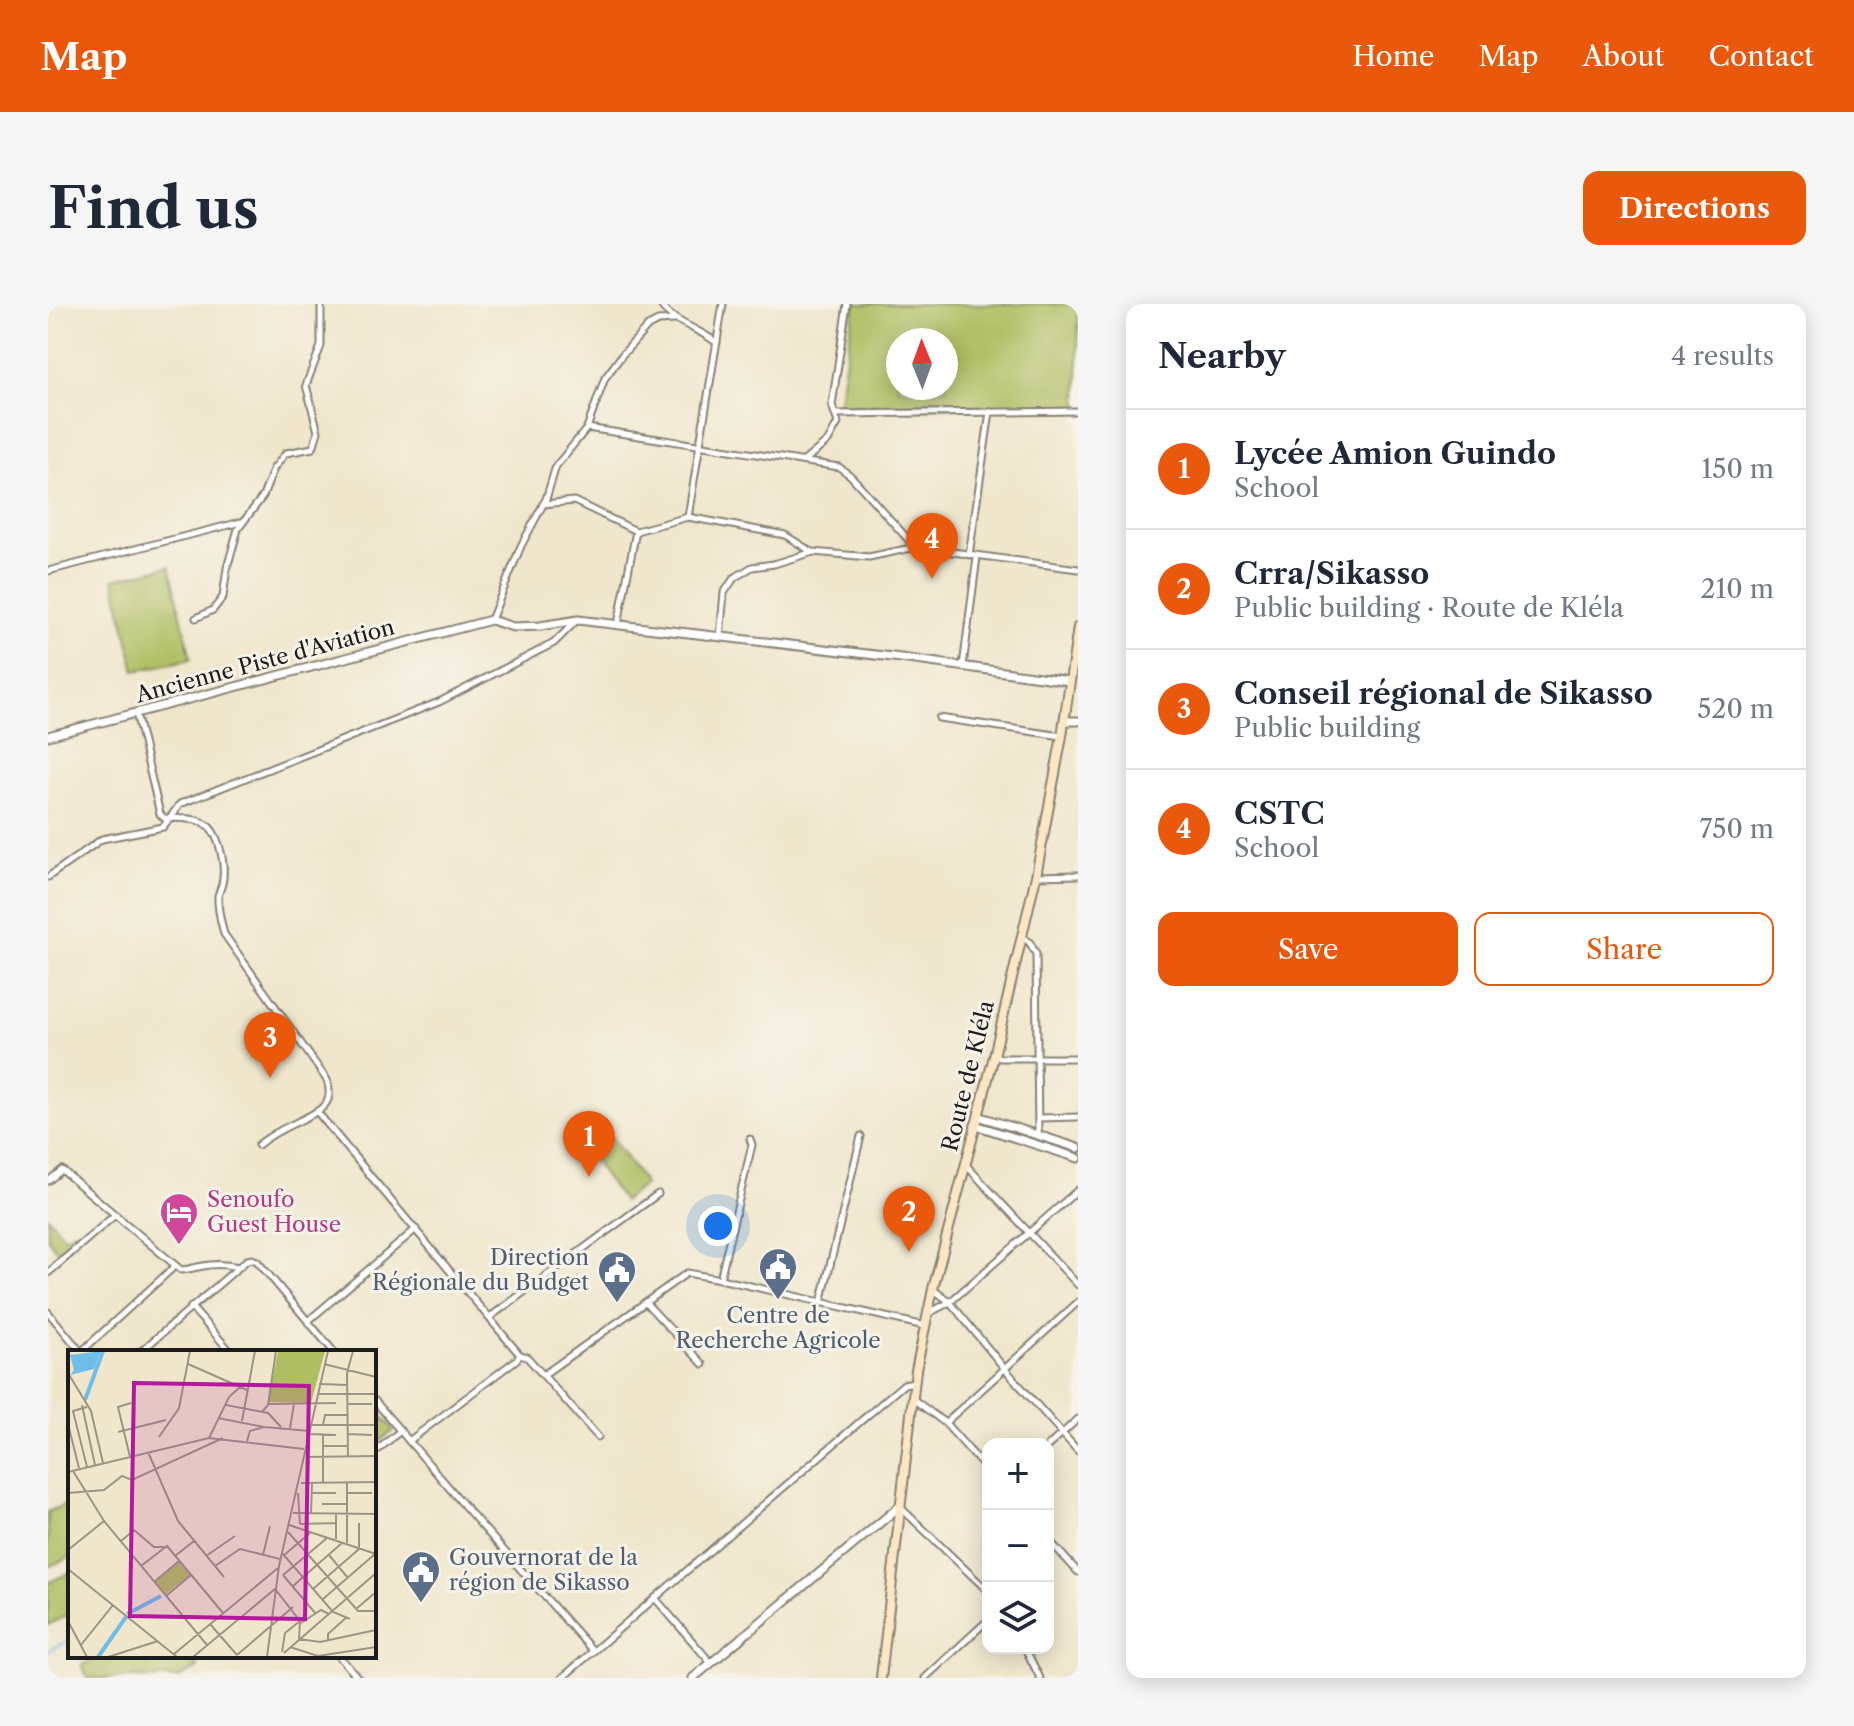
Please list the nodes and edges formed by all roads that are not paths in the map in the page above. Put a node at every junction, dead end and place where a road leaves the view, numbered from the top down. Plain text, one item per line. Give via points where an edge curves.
1 (321, 304) edge
2 (660, 304) edge
3 (723, 304) edge
4 (847, 304) edge
5 (675, 320) junction
6 (717, 343) junction
7 (1078, 411) edge
8 (990, 412) junction
9 (836, 414) junction
10 (587, 428) junction
11 (700, 446) junction
12 (804, 462) junction
13 (543, 504) junction
14 (688, 517) junction
15 (243, 522) junction
16 (636, 531) junction
17 (916, 547) junction
18 (813, 552) junction
19 (969, 555) junction
20 (977, 557) junction
21 (1078, 569) edge
22 (48, 571) edge
23 (196, 618) dead end
24 (491, 620) junction
25 (578, 620) junction
26 (618, 624) junction
27 (1078, 627) edge
28 (720, 637) junction
29 (963, 667) junction
30 (1070, 681) junction
31 (136, 713) junction
32 (939, 718) dead end
33 (1065, 721) junction
34 (1078, 721) edge
35 (48, 736) edge
36 (1062, 736) junction
37 (171, 818) junction
38 (1078, 875) edge
39 (1036, 876) junction
40 (48, 877) edge
41 (1022, 936) junction
42 (994, 1056) junction
43 (1036, 1058) junction
44 (1078, 1058) edge
45 (318, 1113) junction
46 (1078, 1117) edge
47 (1039, 1118) junction
48 (976, 1120) junction
49 (1038, 1135) junction
50 (861, 1136) dead end
51 (750, 1139) dead end
52 (258, 1145) dead end
53 (1078, 1148) edge
54 (1078, 1158) edge
55 (965, 1164) junction
56 (48, 1181) edge
57 (1078, 1190) edge
58 (658, 1194) dead end
59 (115, 1215) junction
60 (416, 1229) junction
61 (1029, 1233) junction
62 (175, 1266) junction
63 (239, 1267) junction
64 (48, 1273) edge
65 (720, 1279) junction
66 (1078, 1285) edge
67 (933, 1289) junction
68 (645, 1302) junction
69 (950, 1302) junction
70 (1078, 1302) edge
71 (821, 1303) junction
72 (191, 1307) junction
73 (48, 1312) edge
74 (928, 1313) junction
75 (490, 1317) junction
76 (308, 1321) junction
77 (925, 1326) junction
78 (79, 1350) edge
79 (83, 1350) edge
80 (142, 1350) edge
81 (229, 1350) edge
82 (331, 1350) edge
83 (520, 1355) junction
84 (703, 1364) dead end
85 (1005, 1369) junction
86 (543, 1375) junction
87 (914, 1382) junction
88 (912, 1398) junction
89 (376, 1402) edge
90 (1078, 1419) edge
91 (945, 1423) junction
92 (400, 1431) junction
93 (1062, 1433) junction
94 (598, 1437) dead end
95 (1054, 1440) edge
96 (409, 1441) junction
97 (376, 1451) edge
98 (1078, 1451) edge
99 (982, 1464) edge
100 (900, 1506) junction
101 (1054, 1546) edge
102 (1078, 1572) edge
103 (982, 1585) edge
104 (655, 1598) junction
105 (982, 1626) edge
106 (593, 1651) junction
107 (1028, 1654) edge
108 (341, 1658) edge
109 (711, 1663) junction
110 (358, 1678) edge
111 (562, 1678) edge
112 (693, 1678) edge
113 (881, 1678) edge
114 (925, 1678) edge
115 (1040, 1678) edge

1 - 15 street via 321,346 306,385 317,421 313,448 286,453
2 - 5 street
3 - 6 street
4 - 9 street via 832,405
5 - 6 street
5 - 10 street via 648,326 622,355 605,378
6 - 11 street
7 - 8 street
8 - 9 street
8 - 19 street
9 - 12 street via 838,423 828,441
10 - 11 street
10 - 13 street via 556,466
11 - 12 street
11 - 14 street
12 - 17 street via 839,467 851,476
13 - 16 street via 574,501
13 - 24 street
14 - 16 street
14 - 18 street via 785,535
15 - 22 street
15 - 23 street via 223,597 213,610
16 - 26 street
17 - 18 street via 869,557
17 - 19 street
18 - 28 street via 752,567 734,578 724,593
19 - 20 street
20 - 21 street
20 - 29 street
24 - 25 street via 513,627
24 - 31 street, Ancienne Piste d'Aviation
25 - 26 street
25 - 37 street via 554,643 439,702 180,804
26 - 28 street
27 - 30 main road, Route de Kléla
28 - 29 street
29 - 30 street
30 - 33 main road, Route de Kléla
31 - 35 street, Ancienne Piste d'Aviation
31 - 37 street via 160,814
32 - 36 street
33 - 34 street
33 - 36 main road, Route de Kléla
36 - 39 main road, Route de Kléla
37 - 40 street via 163,827 102,839
37 - 45 street via 205,823 214,834 222,853 218,895 224,934 327,1080 330,1093
38 - 39 street
39 - 41 main road, Route de Kléla
41 - 42 main road, Route de Kléla
41 - 43 street via 1036,954
42 - 43 street
42 - 48 main road, Route de Kléla
43 - 44 street
43 - 47 street
45 - 52 street
45 - 60 street
46 - 47 street
47 - 49 street
48 - 49 street
48 - 54 street
48 - 55 main road, Route de Kléla
49 - 53 street
50 - 71 street
51 - 65 street
55 - 61 street
55 - 67 main road, Route de Kléla
56 - 59 street via 62,1170
57 - 61 street
58 - 75 street
59 - 62 street
59 - 64 street
60 - 75 street
60 - 76 street
61 - 66 street
61 - 69 street
62 - 63 street via 188,1271 222,1263
62 - 79 street
63 - 72 street
63 - 76 street via 250,1259 257,1261
65 - 68 street via 687,1273
65 - 71 street
67 - 69 street
67 - 74 main road, Route de Kléla
68 - 84 street
68 - 86 street
69 - 74 street
69 - 85 street
70 - 85 street
71 - 77 street
72 - 80 street
72 - 81 street
73 - 78 street
74 - 77 main road, Route de Kléla
75 - 83 street
76 - 82 street
77 - 87 main road, Route de Kléla
83 - 86 street
83 - 96 street
85 - 91 street
85 - 93 street
86 - 94 street
87 - 88 main road, Route de Kléla
87 - 104 street via 904,1384
88 - 91 street
88 - 100 main road, Route de Kléla
89 - 92 street
90 - 93 street
91 - 99 street
92 - 96 street
92 - 97 street
93 - 95 street
93 - 98 street
96 - 106 street
100 - 103 street
100 - 109 street
100 - 113 main road, Route de Kléla
101 - 102 street
104 - 106 street
104 - 109 street
105 - 114 street
106 - 111 street
107 - 115 street
108 - 110 street
109 - 112 street

